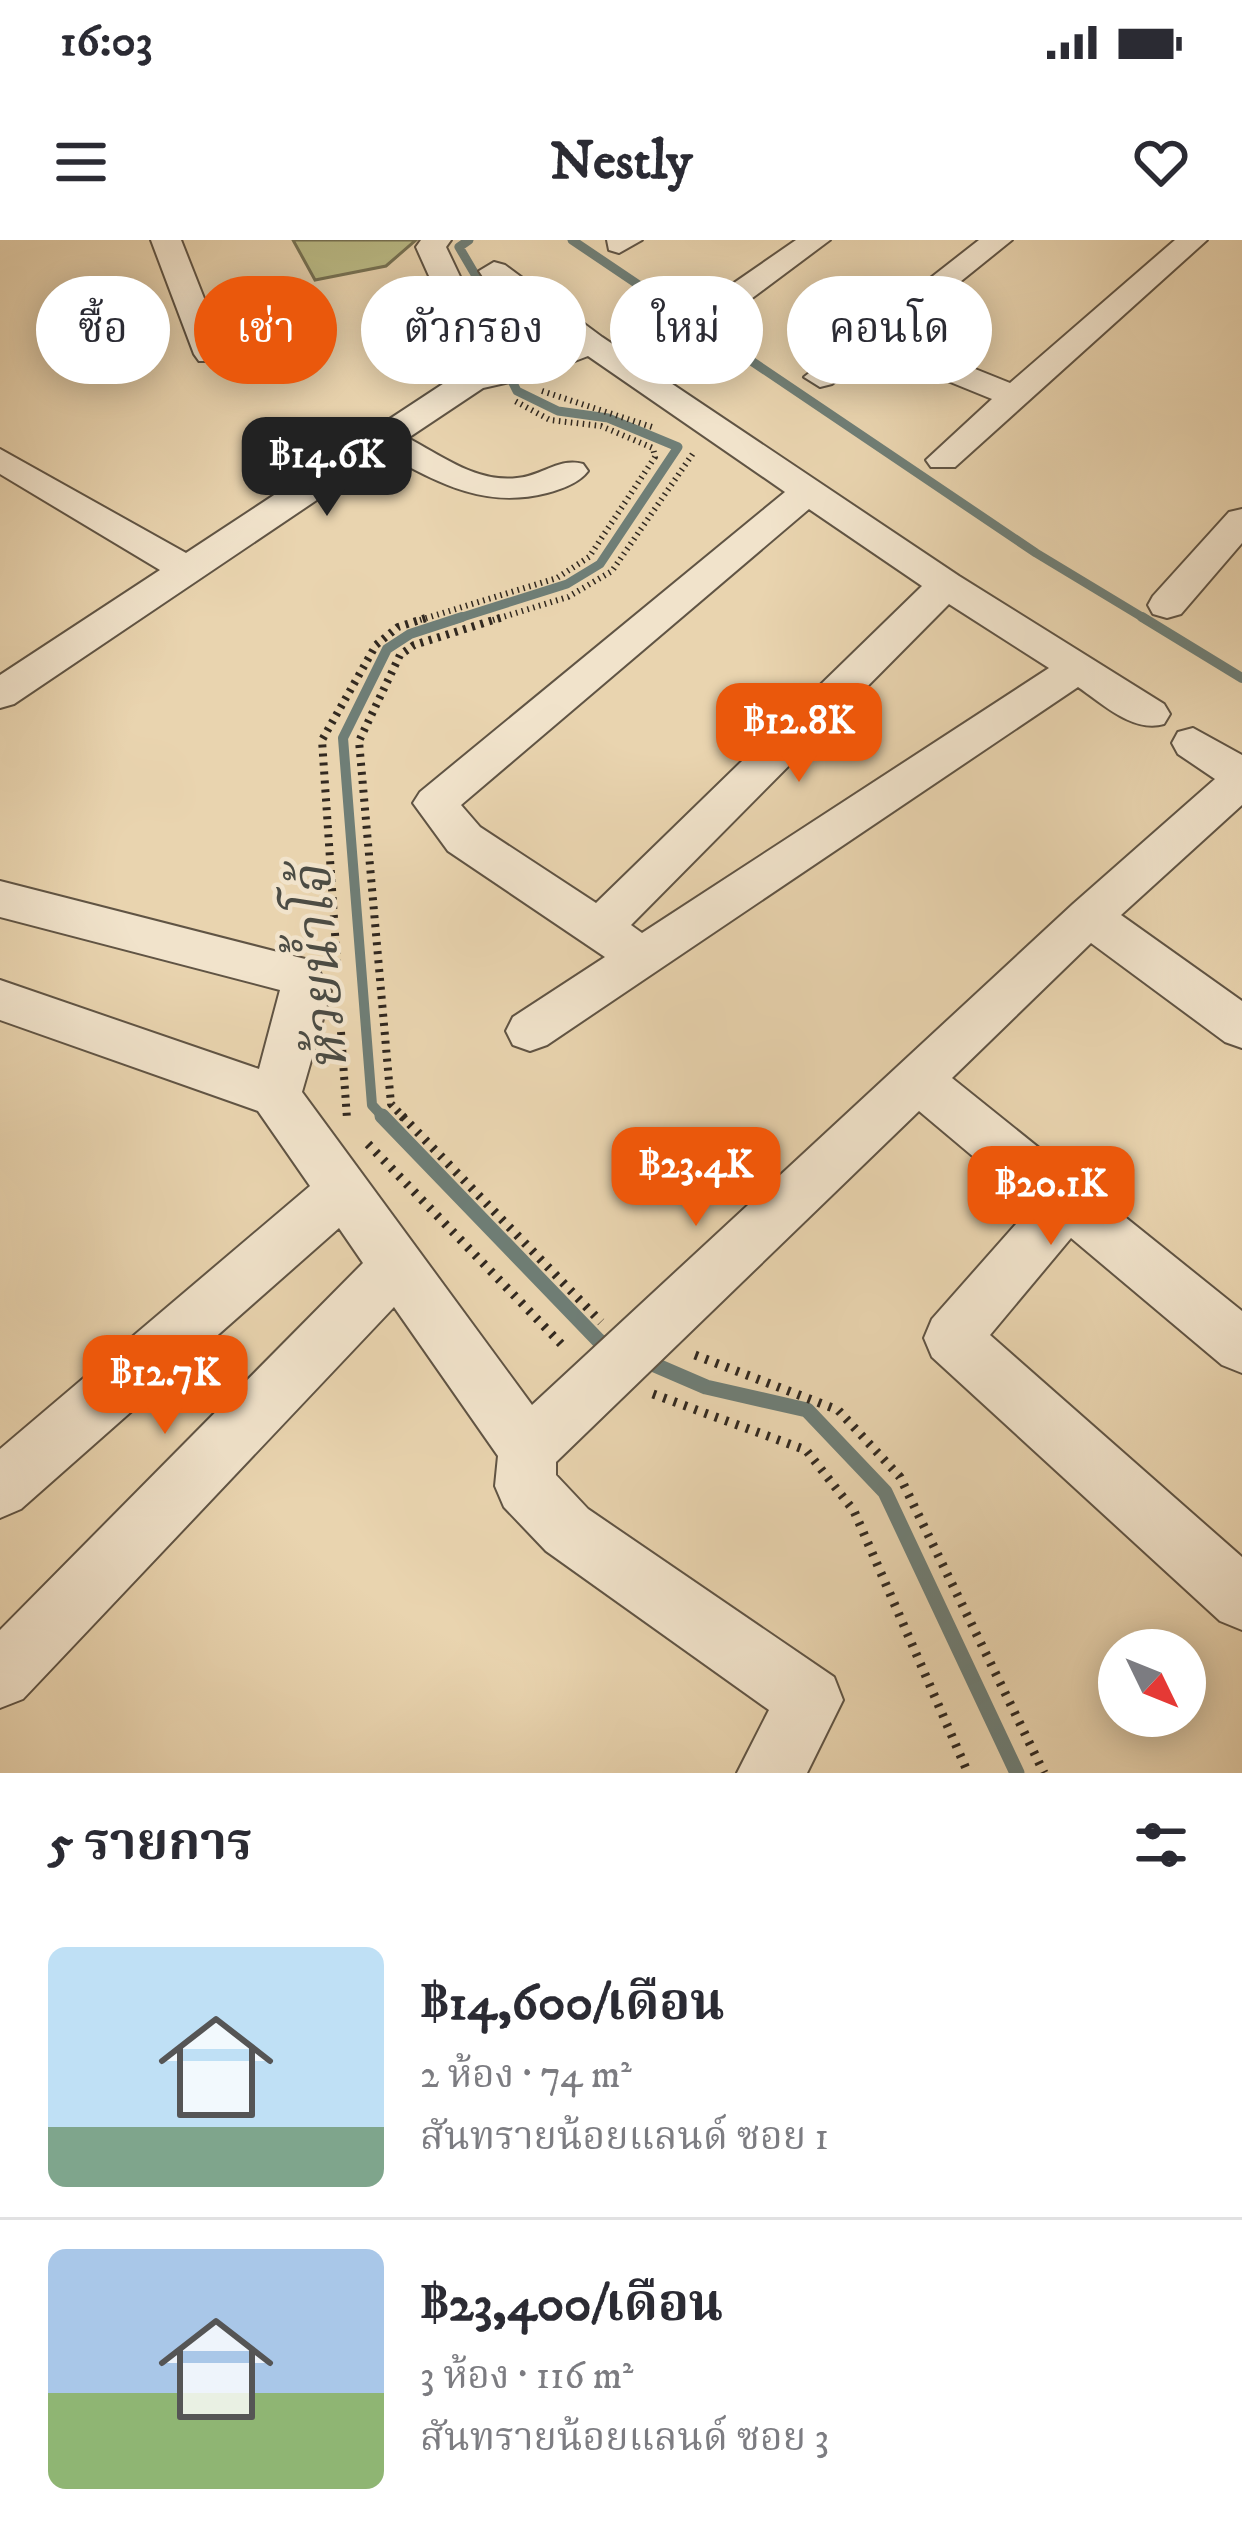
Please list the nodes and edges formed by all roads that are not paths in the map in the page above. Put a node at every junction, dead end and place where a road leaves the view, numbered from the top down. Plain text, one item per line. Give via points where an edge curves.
1 (166, 240) edge
2 (436, 240) edge
3 (813, 240) edge
4 (997, 240) edge
5 (1192, 240) edge
6 (494, 271) dead end
7 (442, 276) edge
8 (763, 276) edge
9 (951, 276) edge
10 (194, 313) edge
11 (591, 344) junction
12 (586, 346) edge
13 (480, 384) edge
14 (983, 384) edge
15 (1015, 397) junction
16 (383, 440) junction
17 (943, 460) dead end
18 (3, 465) edge
19 (571, 471) dead end
20 (811, 489) junction
21 (1242, 520) edge
22 (1228, 557) edge
23 (187, 570) junction
24 (946, 585) junction
25 (1167, 605) dead end
26 (1078, 668) junction
27 (0, 694) edge
28 (1150, 714) dead end
29 (1192, 743) dead end
30 (1242, 778) edge
31 (0, 899) edge
32 (1089, 917) junction
33 (597, 930) junction
34 (642, 957) junction
35 (7, 1010) edge
36 (1242, 1028) edge
37 (530, 1031) dead end
38 (919, 1080) junction
39 (276, 1096) junction
40 (345, 1190) junction
41 (1067, 1204) junction
42 (399, 1264) junction
43 (1242, 1346) edge
44 (528, 1449) junction
45 (0, 1488) edge
46 (1242, 1599) edge
47 (0, 1676) edge
48 (770, 1773) edge

1 - 10 street
2 - 7 street via 431,248
3 - 8 street
4 - 9 street
5 - 15 street
6 - 11 street
11 - 12 street
11 - 20 street
13 - 16 street
14 - 15 street
15 - 17 street
16 - 19 street via 489,491 542,487
16 - 23 street
18 - 23 street
20 - 24 street
20 - 33 street via 435,803 464,839
21 - 22 street
22 - 25 street
23 - 27 street
24 - 26 street
24 - 33 street
26 - 28 street
26 - 34 street
29 - 30 street
30 - 32 street
31 - 39 street via 296,975 307,991
32 - 36 street
32 - 38 street
33 - 34 street
34 - 37 street
35 - 39 street
38 - 41 street
38 - 44 street
39 - 40 street
40 - 42 street
40 - 45 street
41 - 43 street
41 - 46 street via 952,1339
42 - 44 street
42 - 47 street
44 - 48 street via 525,1486 567,1530 811,1700

